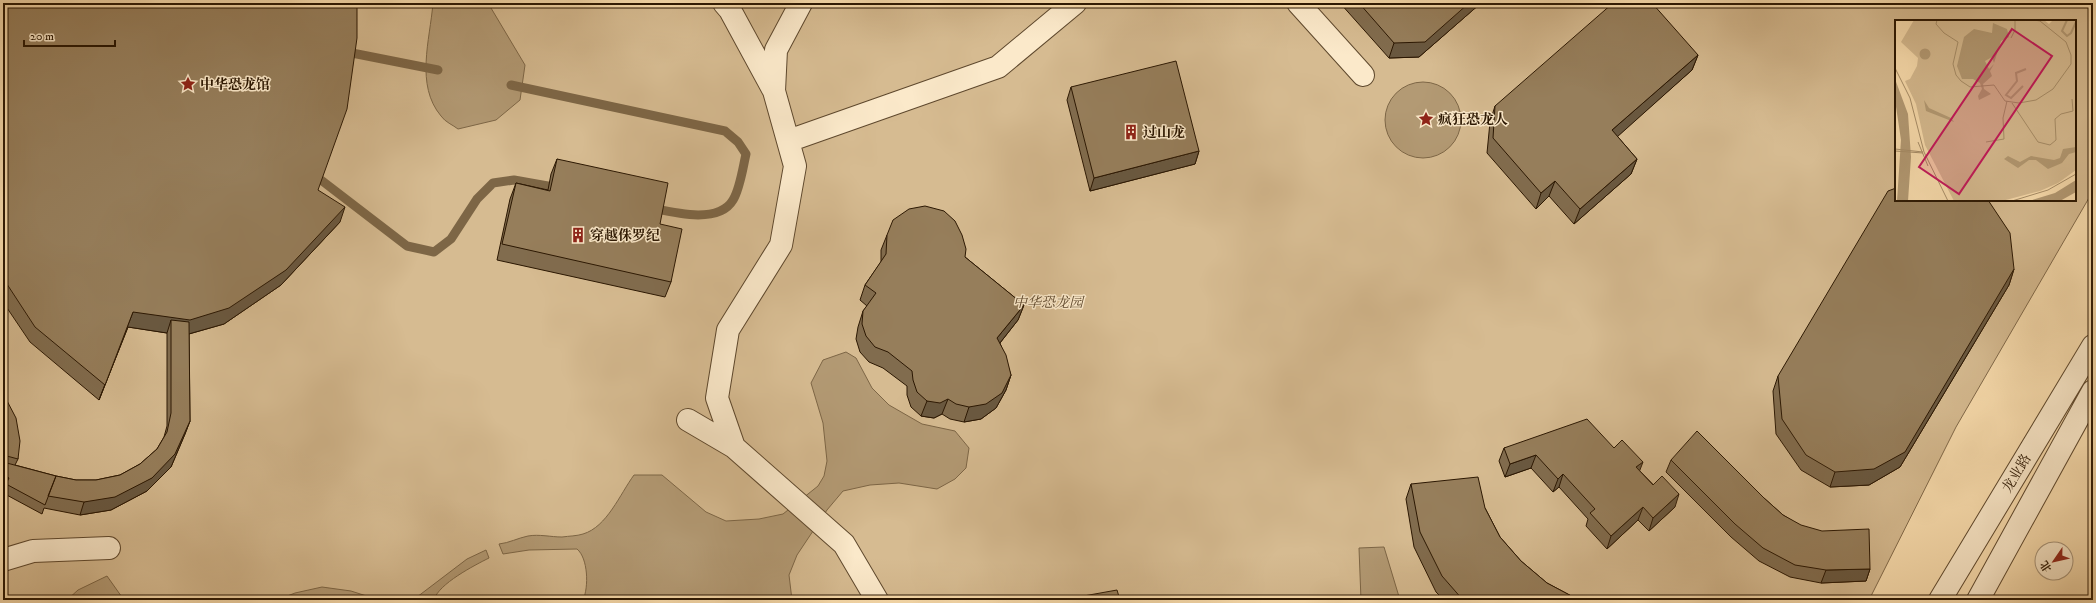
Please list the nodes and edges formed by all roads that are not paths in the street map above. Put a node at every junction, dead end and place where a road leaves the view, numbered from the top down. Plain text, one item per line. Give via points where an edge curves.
1 (724, 3) edge
2 (802, 3) edge
3 (1075, 3) edge
4 (1298, 3) edge
5 (1363, 75) dead end
6 (774, 91) junction
7 (788, 141) junction
8 (2093, 346) edge
9 (2093, 391) edge
10 (688, 420) dead end
11 (734, 447) junction
12 (109, 548) dead end
13 (3, 560) edge
14 (877, 600) edge
15 (1940, 600) edge
16 (1978, 600) edge

1 - 6 street
2 - 6 street via 776,50
3 - 7 street via 998,67
4 - 5 street
6 - 7 street
7 - 11 street via 795,166 781,245 728,330 717,398
8 - 15 street, 龙业路
9 - 16 street, 龙业路
10 - 11 street
11 - 14 street via 844,544
12 - 13 street via 34,551

